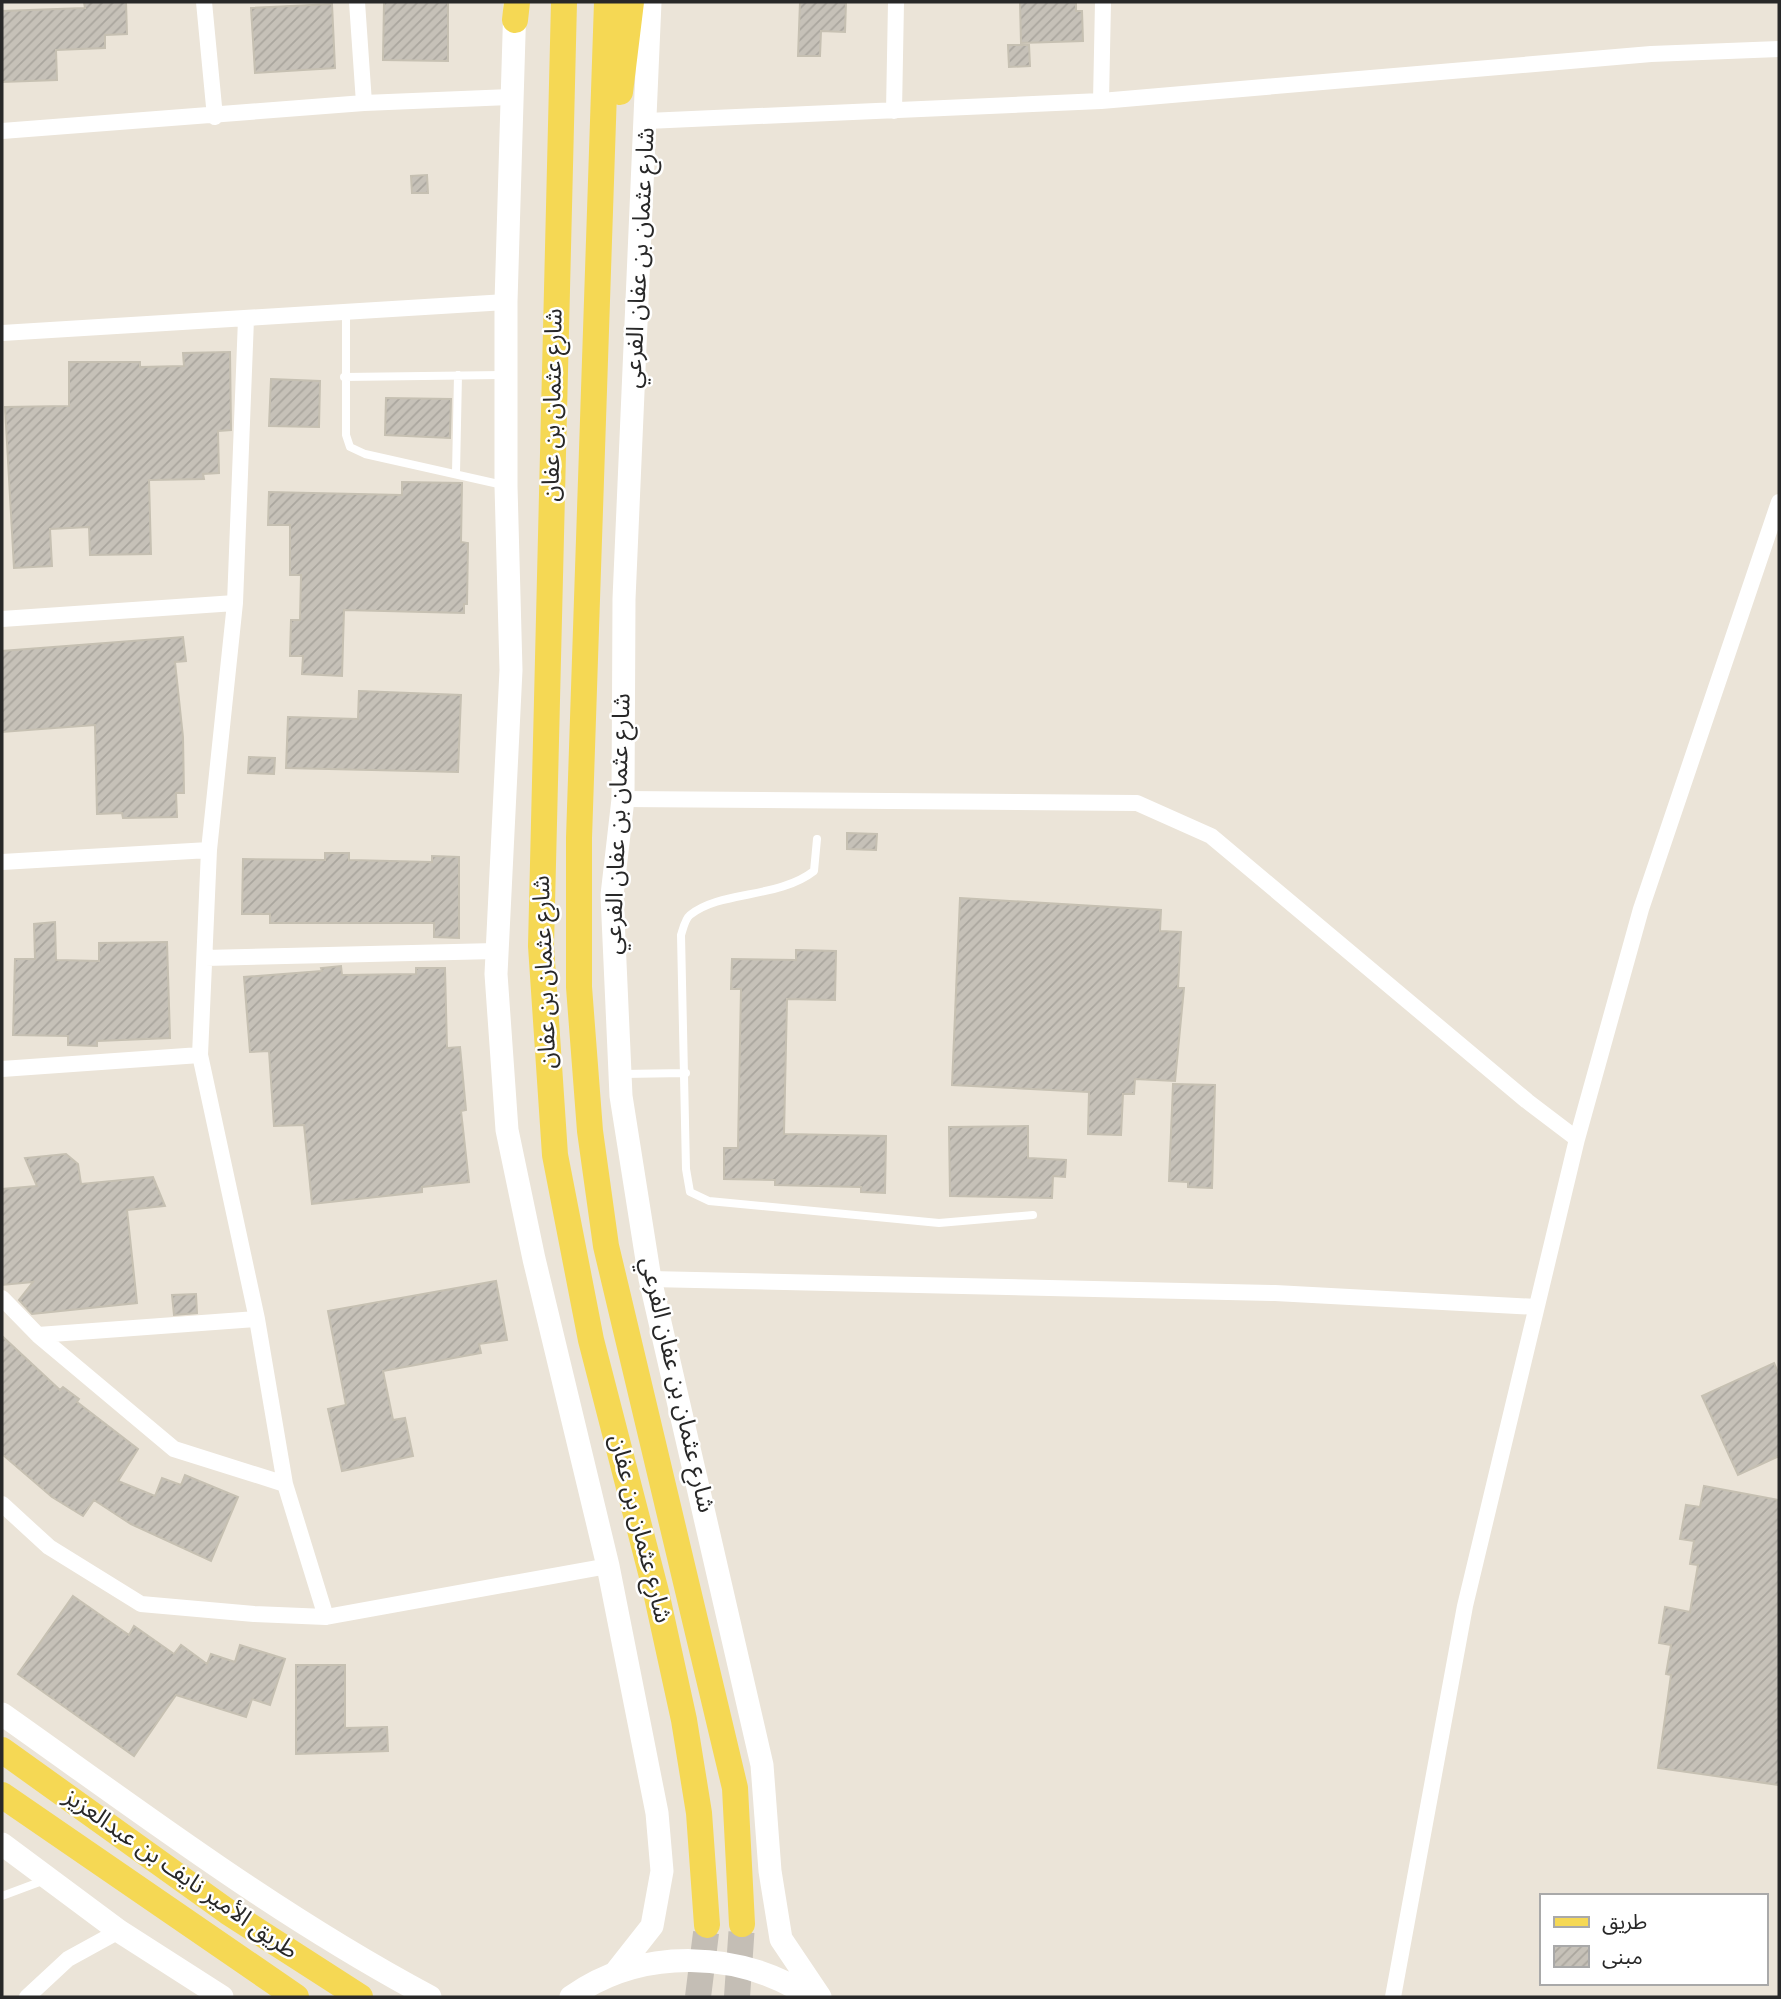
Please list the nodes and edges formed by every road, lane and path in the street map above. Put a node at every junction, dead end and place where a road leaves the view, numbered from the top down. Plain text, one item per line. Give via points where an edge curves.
1 (204, 2) edge
2 (357, 2) edge
3 (564, 2) edge
4 (607, 2) edge
5 (631, 2) edge
6 (650, 2) edge
7 (896, 2) edge
8 (1103, 2) edge
9 (515, 8) edge
10 (1779, 49) edge
11 (512, 97) junction
12 (1101, 102) junction
13 (364, 103) junction
14 (894, 111) junction
15 (215, 117) junction
16 (648, 121) junction
17 (2, 131) edge
18 (597, 299) junction
19 (506, 302) junction
20 (346, 314) junction
21 (246, 318) junction
22 (2, 333) edge
23 (507, 374) junction
24 (458, 375) junction
25 (344, 377) junction
26 (456, 473) junction
27 (506, 486) junction
28 (1779, 502) edge
29 (235, 603) junction
30 (2, 619) edge
31 (623, 799) junction
32 (817, 839) dead end
33 (209, 850) junction
34 (2, 863) edge
35 (496, 951) junction
36 (205, 958) junction
37 (200, 1055) junction
38 (2, 1069) edge
39 (686, 1073) junction
40 (620, 1074) junction
41 (1577, 1139) junction
42 (1033, 1215) dead end
43 (650, 1279) junction
44 (2, 1298) edge
45 (1536, 1307) junction
46 (257, 1320) junction
47 (38, 1335) junction
48 (285, 1484) junction
49 (2, 1504) edge
50 (608, 1566) junction
51 (326, 1617) junction
52 (2, 1714) edge
53 (2, 1750) edge
54 (2, 1795) edge
55 (2, 1844) edge
56 (50, 1879) junction
57 (2, 1896) edge
58 (742, 1924) tunnel mouth
59 (707, 1925) tunnel mouth
60 (119, 1931) junction
61 (615, 1973) junction
62 (27, 1997) edge
63 (222, 1997) edge
64 (296, 1997) edge
65 (360, 1997) edge
66 (430, 1997) edge
67 (571, 1997) edge
68 (811, 1997) edge
69 (820, 1997) edge
70 (1393, 1997) edge

1 - 15 street
2 - 13 street
3 - 59 main road, شارع عثمان بن عفان via 541,946 554,1141 591,1340 684,1720 699,1813
4 - 18 main road, شارع عثمان بن عفان
5 - 18 main road
6 - 16 main road, شارع عثمان بن عفان الفرعي
7 - 14 street
8 - 12 street
9 - 11 main road
10 - 12 street via 1637,55
11 - 13 street
11 - 19 main road
12 - 14 street
13 - 15 street
14 - 16 street
15 - 17 street
16 - 31 main road, شارع عثمان بن عفان الفرعي via 624,599
18 - 58 main road, شارع عثمان بن عفان via 579,838 579,986 590,1131 606,1246 734,1788
19 - 20 street
19 - 23 main road
20 - 21 street
20 - 25 lane
21 - 22 street
21 - 29 street
23 - 24 lane
23 - 27 main road
24 - 25 lane
24 - 26 lane
25 - 26 lane via 350,447
26 - 27 lane
27 - 35 main road via 512,670
28 - 41 street via 1641,909
29 - 30 street
29 - 33 street
31 - 40 main road, شارع عثمان بن عفان الفرعي via 612,895
31 - 41 street via 1137,803 1211,836
32 - 39 lane via 814,871 800,882 708,906 688,916 681,935
33 - 34 street
33 - 36 street
35 - 36 street
35 - 50 main road via 507,1130
36 - 37 street
37 - 38 street
37 - 46 street
39 - 40 lane
39 - 42 lane via 686,1170 695,1197 939,1223
40 - 43 main road, شارع عثمان بن عفان الفرعي
41 - 45 street
43 - 45 street via 1261,1293
43 - 69 main road, شارع عثمان بن عفان الفرعي via 762,1765 770,1871 781,1939
44 - 47 street
45 - 70 street via 1465,1606
46 - 47 street
46 - 48 street
47 - 48 street via 174,1449
48 - 51 street
49 - 51 street via 49,1547 141,1604
50 - 51 street
50 - 61 main road via 657,1813 662,1871 652,1926
52 - 66 main road via 249,1890 362,1961
53 - 65 main road, طريق الأمير نايف بن عبدالعزيز via 228,1912
54 - 64 main road, طريق الأمير نايف بن عبدالعزيز
55 - 56 main road
56 - 57 lane
56 - 60 main road
60 - 62 street via 68,1958
60 - 63 main road
61 - 67 main road
61 - 68 main road via 664,1962 715,1961 764,1973

